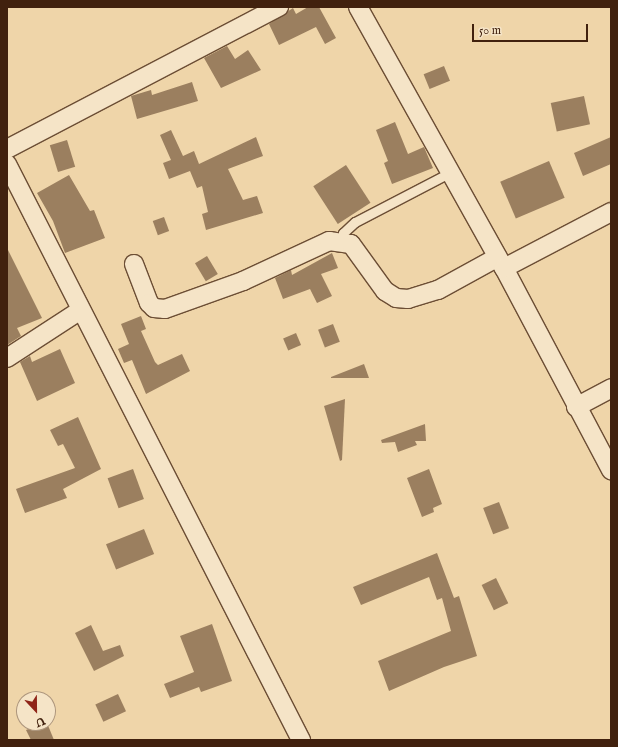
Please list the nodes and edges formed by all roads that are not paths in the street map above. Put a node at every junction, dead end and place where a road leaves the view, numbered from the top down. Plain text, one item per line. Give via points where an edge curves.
1 (279, 7) edge
2 (358, 7) edge
3 (7, 149) edge
4 (7, 164) edge
5 (451, 172) junction
6 (611, 212) edge
7 (342, 241) junction
8 (501, 262) junction
9 (134, 264) dead end
10 (82, 310) junction
11 (7, 358) edge
12 (611, 388) edge
13 (576, 407) junction
14 (611, 470) edge
15 (300, 740) edge

1 - 3 street
2 - 5 street
4 - 10 street
5 - 7 lane via 355,222 344,233
5 - 8 street
6 - 8 street
7 - 8 street via 352,244 385,291 396,298 408,299 438,290
7 - 9 street via 329,241 243,281 165,309 154,308 149,303
8 - 13 street
10 - 11 street
10 - 15 street
12 - 13 street
13 - 14 street

